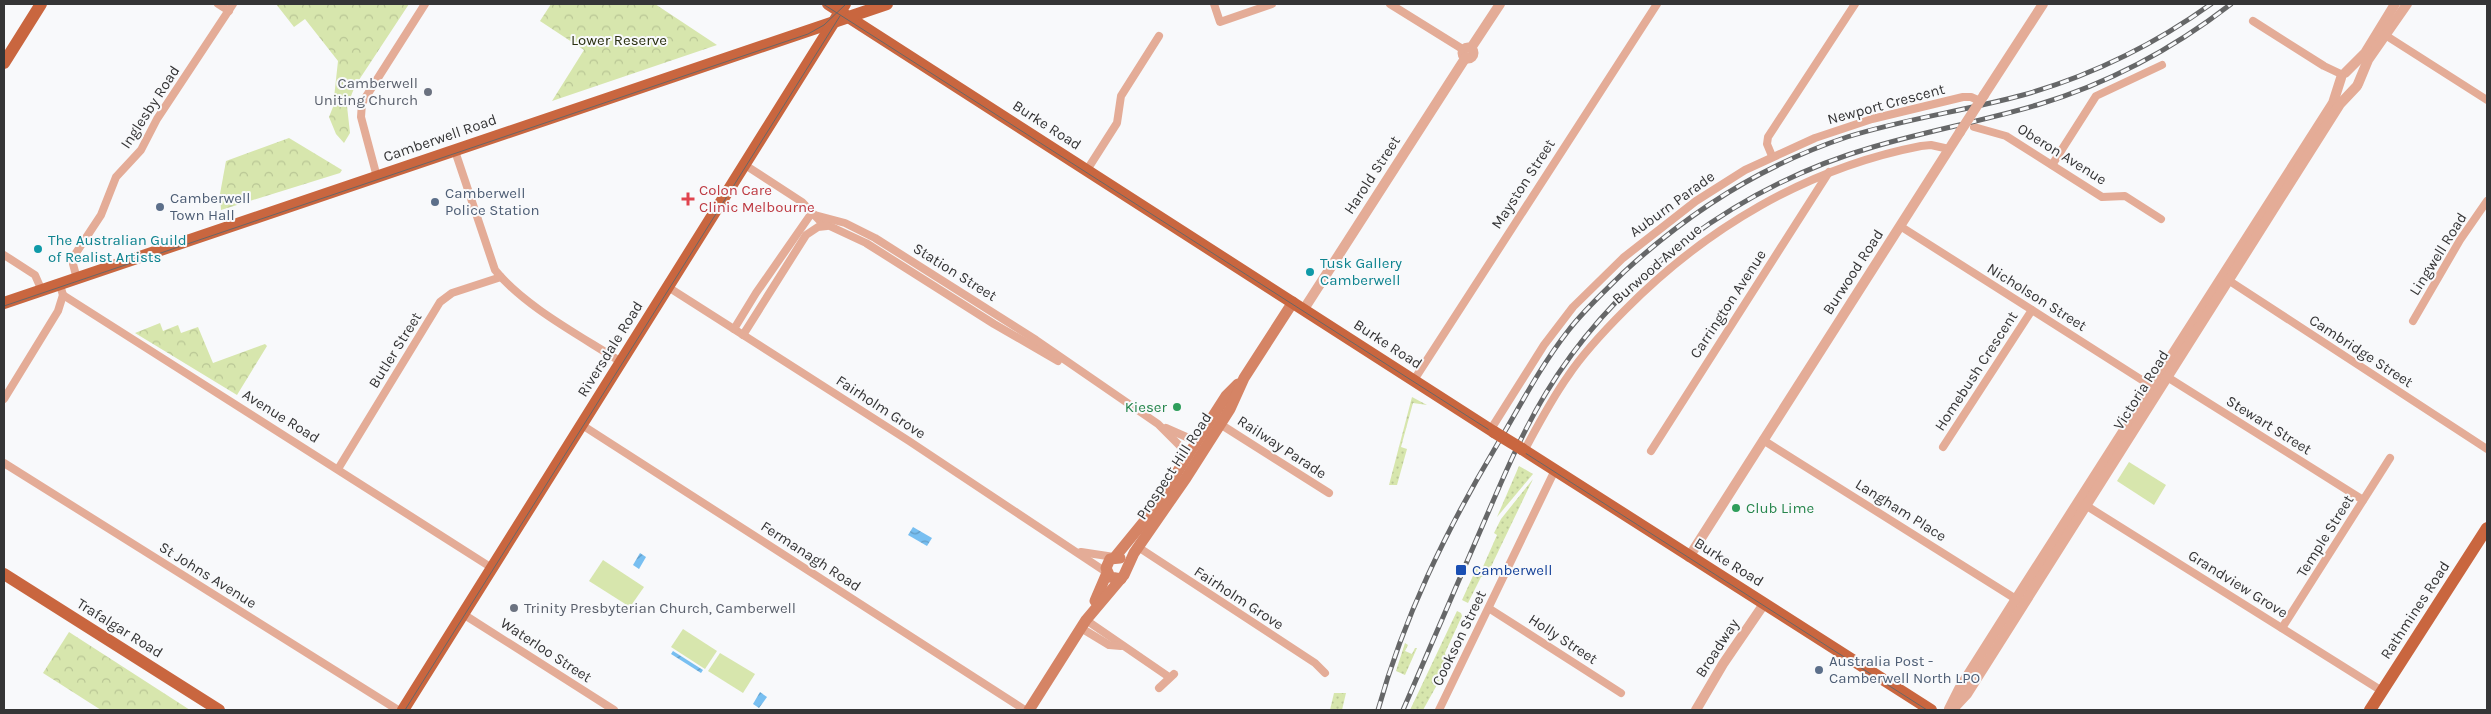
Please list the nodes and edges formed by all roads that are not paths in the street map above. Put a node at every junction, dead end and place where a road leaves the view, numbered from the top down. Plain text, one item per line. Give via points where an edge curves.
1 (41, 4) edge
2 (218, 4) edge
3 (425, 4) edge
4 (828, 4) edge
5 (887, 4) edge
6 (1214, 4) edge
7 (1272, 4) edge
8 (1390, 4) edge
9 (1500, 4) edge
10 (1657, 4) edge
11 (1854, 4) edge
12 (2043, 4) edge
13 (2395, 4) edge
14 (2407, 4) edge
15 (231, 7) edge
16 (842, 14) edge
17 (2253, 21) dead end
18 (2382, 33) junction
19 (1159, 36) dead end
20 (1467, 52) junction
21 (4, 63) edge
22 (2162, 65) dead end
23 (2343, 75) junction
24 (2358, 85) junction
25 (1979, 98) junction
26 (2487, 100) edge
27 (1974, 127) dead end
28 (1949, 149) junction
29 (456, 151) junction
30 (1772, 156) junction
31 (2303, 157) junction
32 (745, 165) junction
33 (2052, 165) junction
34 (1087, 170) junction
35 (1829, 172) junction
36 (377, 177) junction
37 (2487, 201) edge
38 (811, 214) junction
39 (2161, 219) dead end
40 (848, 224) junction
41 (829, 226) junction
42 (1900, 226) junction
43 (844, 233) junction
44 (889, 247) junction
45 (4, 255) edge
46 (884, 255) junction
47 (781, 260) junction
48 (788, 266) junction
49 (773, 270) junction
50 (782, 276) junction
51 (501, 277) junction
52 (937, 277) junction
53 (2224, 278) junction
54 (77, 279) junction
55 (932, 286) junction
56 (951, 286) junction
57 (668, 288) junction
58 (61, 290) junction
59 (42, 291) junction
60 (946, 294) junction
61 (4, 303) edge
62 (1299, 305) junction
63 (982, 306) junction
64 (2032, 310) junction
65 (977, 314) junction
66 (2413, 321) dead end
67 (734, 329) junction
68 (1016, 332) junction
69 (743, 335) junction
70 (621, 362) junction
71 (2163, 375) junction
72 (1414, 380) junction
73 (2155, 388) junction
74 (4, 399) edge
75 (1216, 421) junction
76 (1158, 424) junction
77 (582, 425) junction
78 (1492, 431) junction
79 (1205, 438) junction
80 (1763, 440) junction
81 (1177, 443) junction
82 (1943, 446) dead end
83 (2487, 449) edge
84 (1523, 450) junction
85 (1651, 451) dead end
86 (1190, 452) junction
87 (2390, 458) dead end
88 (4, 462) edge
89 (1181, 467) junction
90 (338, 469) junction
91 (1556, 470) junction
92 (1176, 484) junction
93 (1329, 494) dead end
94 (2363, 500) junction
95 (2082, 503) junction
96 (2487, 528) edge
97 (1132, 546) junction
98 (1078, 552) junction
99 (1114, 557) junction
100 (1690, 557) junction
101 (492, 568) junction
102 (1107, 573) junction
103 (4, 574) edge
104 (1124, 574) junction
105 (2020, 602) junction
106 (1764, 604) junction
107 (1490, 609) junction
108 (463, 614) junction
109 (1083, 624) junction
110 (2282, 628) junction
111 (1325, 673) dead end
112 (1159, 688) dead end
113 (2382, 691) junction
114 (1621, 693) dead end
115 (218, 710) edge
116 (398, 710) edge
117 (403, 710) edge
118 (614, 710) edge
119 (1027, 710) edge
120 (1439, 710) edge
121 (1696, 710) edge
122 (1931, 710) edge
123 (1949, 710) edge
124 (1952, 710) edge
125 (2370, 710) edge

1 - 21 main road
2 - 15 street
3 - 36 street via 362,102 361,112
4 - 16 main road, Burke Road
5 - 16 main road, Camberwell Road
6 - 7 street via 1220,22
8 - 20 street
9 - 20 street, Harold Street
10 - 72 street, Mayston Street
11 - 30 street via 1768,137
12 - 25 street, Burwood Road
13 - 18 street, Victoria Road
14 - 18 street, Victoria Road
15 - 54 street, Inglesby Road via 157,119 141,150 114,181 101,215 74,256
16 - 29 main road, Camberwell Road
16 - 32 main road, Riversdale Road
16 - 34 main road, Burke Road
17 - 23 street
18 - 23 street, Victoria Road
18 - 24 street, Victoria Road
18 - 26 street
19 - 34 street via 1121,96 1118,120
20 - 62 street, Harold Street
22 - 33 street via 2096,96
23 - 24 street via 2357,74
23 - 24 street via 2341,83 2345,89
23 - 31 street, Victoria Road via 2333,103
24 - 31 street, Victoria Road via 2340,104
25 - 28 street, Burwood Road, bridge
25 - 30 street, Newport Crescent via 1963,97 1872,118
27 - 33 street, Oberon Avenue via 2002,134
28 - 35 street, Burwood Avenue via 1931,145 1913,147
28 - 42 street, Burwood Road
29 - 36 main road, Camberwell Road
29 - 51 street via 495,270
30 - 78 street, Auburn Parade via 1686,208 1595,284 1558,326
31 - 53 street, Victoria Road
32 - 38 street, Station Street via 800,201
32 - 57 main road, Riversdale Road
33 - 39 street, Oberon Avenue via 2102,196 2125,196
34 - 62 main road, Burke Road
35 - 84 street, Burwood Avenue via 1764,202 1701,242 1642,293 1568,374
35 - 85 street, Carrington Avenue
36 - 54 main road, Camberwell Road
37 - 66 street, Lingwell Road via 2460,240
38 - 40 street, Station Street
38 - 41 street, Station Street
38 - 47 street
40 - 43 street
40 - 44 street, Station Street
41 - 43 street, Station Street
41 - 48 street via 810,232
42 - 64 street, Nicholson Street
42 - 80 street, Burwood Road
43 - 46 street, Station Street
44 - 46 street
44 - 52 street, Station Street
45 - 59 street via 36,276
46 - 55 street, Station Street
47 - 48 street
47 - 49 street
48 - 50 street
49 - 50 street
49 - 67 street
50 - 69 street
51 - 70 street via 542,310
51 - 90 street, Butler Street via 452,293 440,302
52 - 55 street
52 - 56 street, Station Street
53 - 71 street, Victoria Road
53 - 83 street, Cambridge Street
54 - 58 main road, Camberwell Road
55 - 60 street, Station Street
56 - 60 street
56 - 63 street, Station Street
57 - 67 street, Fairholm Grove
57 - 70 main road, Riversdale Road
58 - 59 main road, Camberwell Road
58 - 74 street via 58,311
58 - 90 street, Avenue Road
59 - 61 main road, Camberwell Road
60 - 65 street, Station Street
62 - 72 main road, Burke Road
62 - 75 main road, Prospect Hill Road
63 - 65 street
63 - 68 street, Station Street
64 - 73 street, Nicholson Street
64 - 82 street, Homebush Crescent
65 - 68 street, Station Street
67 - 69 street, Fairholm Grove
68 - 76 street, Station Street
69 - 98 street, Fairholm Grove
70 - 77 main road, Riversdale Road
71 - 73 street, Victoria Road
71 - 94 street, Stewart Street
72 - 78 main road, Burke Road
73 - 95 street, Victoria Road
75 - 79 main road, Prospect Hill Road
75 - 93 street, Railway Parade
76 - 79 street, Station Street via 1189,438
76 - 81 street, Station Street
77 - 101 main road, Riversdale Road
77 - 119 street, Fermanagh Road
78 - 84 main road, Burke Road, bridge
79 - 86 main road via 1197,450
79 - 92 main road, Prospect Hill Road
80 - 100 street, Burwood Road
80 - 105 street, Langham Place
81 - 86 street, Station Street
81 - 89 street via 1183,456
84 - 91 main road, Burke Road
86 - 89 main road, Prospect Hill Road
87 - 94 street, Temple Street
88 - 116 street, St Johns Avenue
89 - 92 main road, Prospect Hill Road
90 - 101 street, Avenue Road
91 - 100 main road, Burke Road
91 - 107 street, Cookson Street
92 - 97 main road, Prospect Hill Road
94 - 110 street, Temple Street
95 - 105 street, Victoria Road
95 - 110 street, Grandview Grove
96 - 113 main road, Rathmines Road
97 - 99 main road, Prospect Hill Road
97 - 104 main road, Prospect Hill Road
97 - 111 street, Fairholm Grove
98 - 99 street, Fairholm Grove
98 - 102 street, Fairholm Grove
99 - 102 main road via 1106,564
99 - 104 main road via 1123,560
100 - 106 main road, Burke Road
101 - 108 main road, Riversdale Road
102 - 104 main road via 1112,578
102 - 109 main road, Prospect Hill Road
103 - 115 main road, Trafalgar Road
104 - 109 main road, Prospect Hill Road
105 - 123 street, Victoria Road via 1959,689
105 - 124 street, Victoria Road via 1967,694
106 - 121 street, Broadway
106 - 122 main road, Burke Road
107 - 114 street, Holly Street
107 - 120 street, Cookson Street
108 - 117 main road, Riversdale Road
108 - 118 street, Waterloo Street
109 - 112 street via 1171,675
109 - 119 main road, Prospect Hill Road
110 - 113 street, Grandview Grove
113 - 125 main road, Rathmines Road

